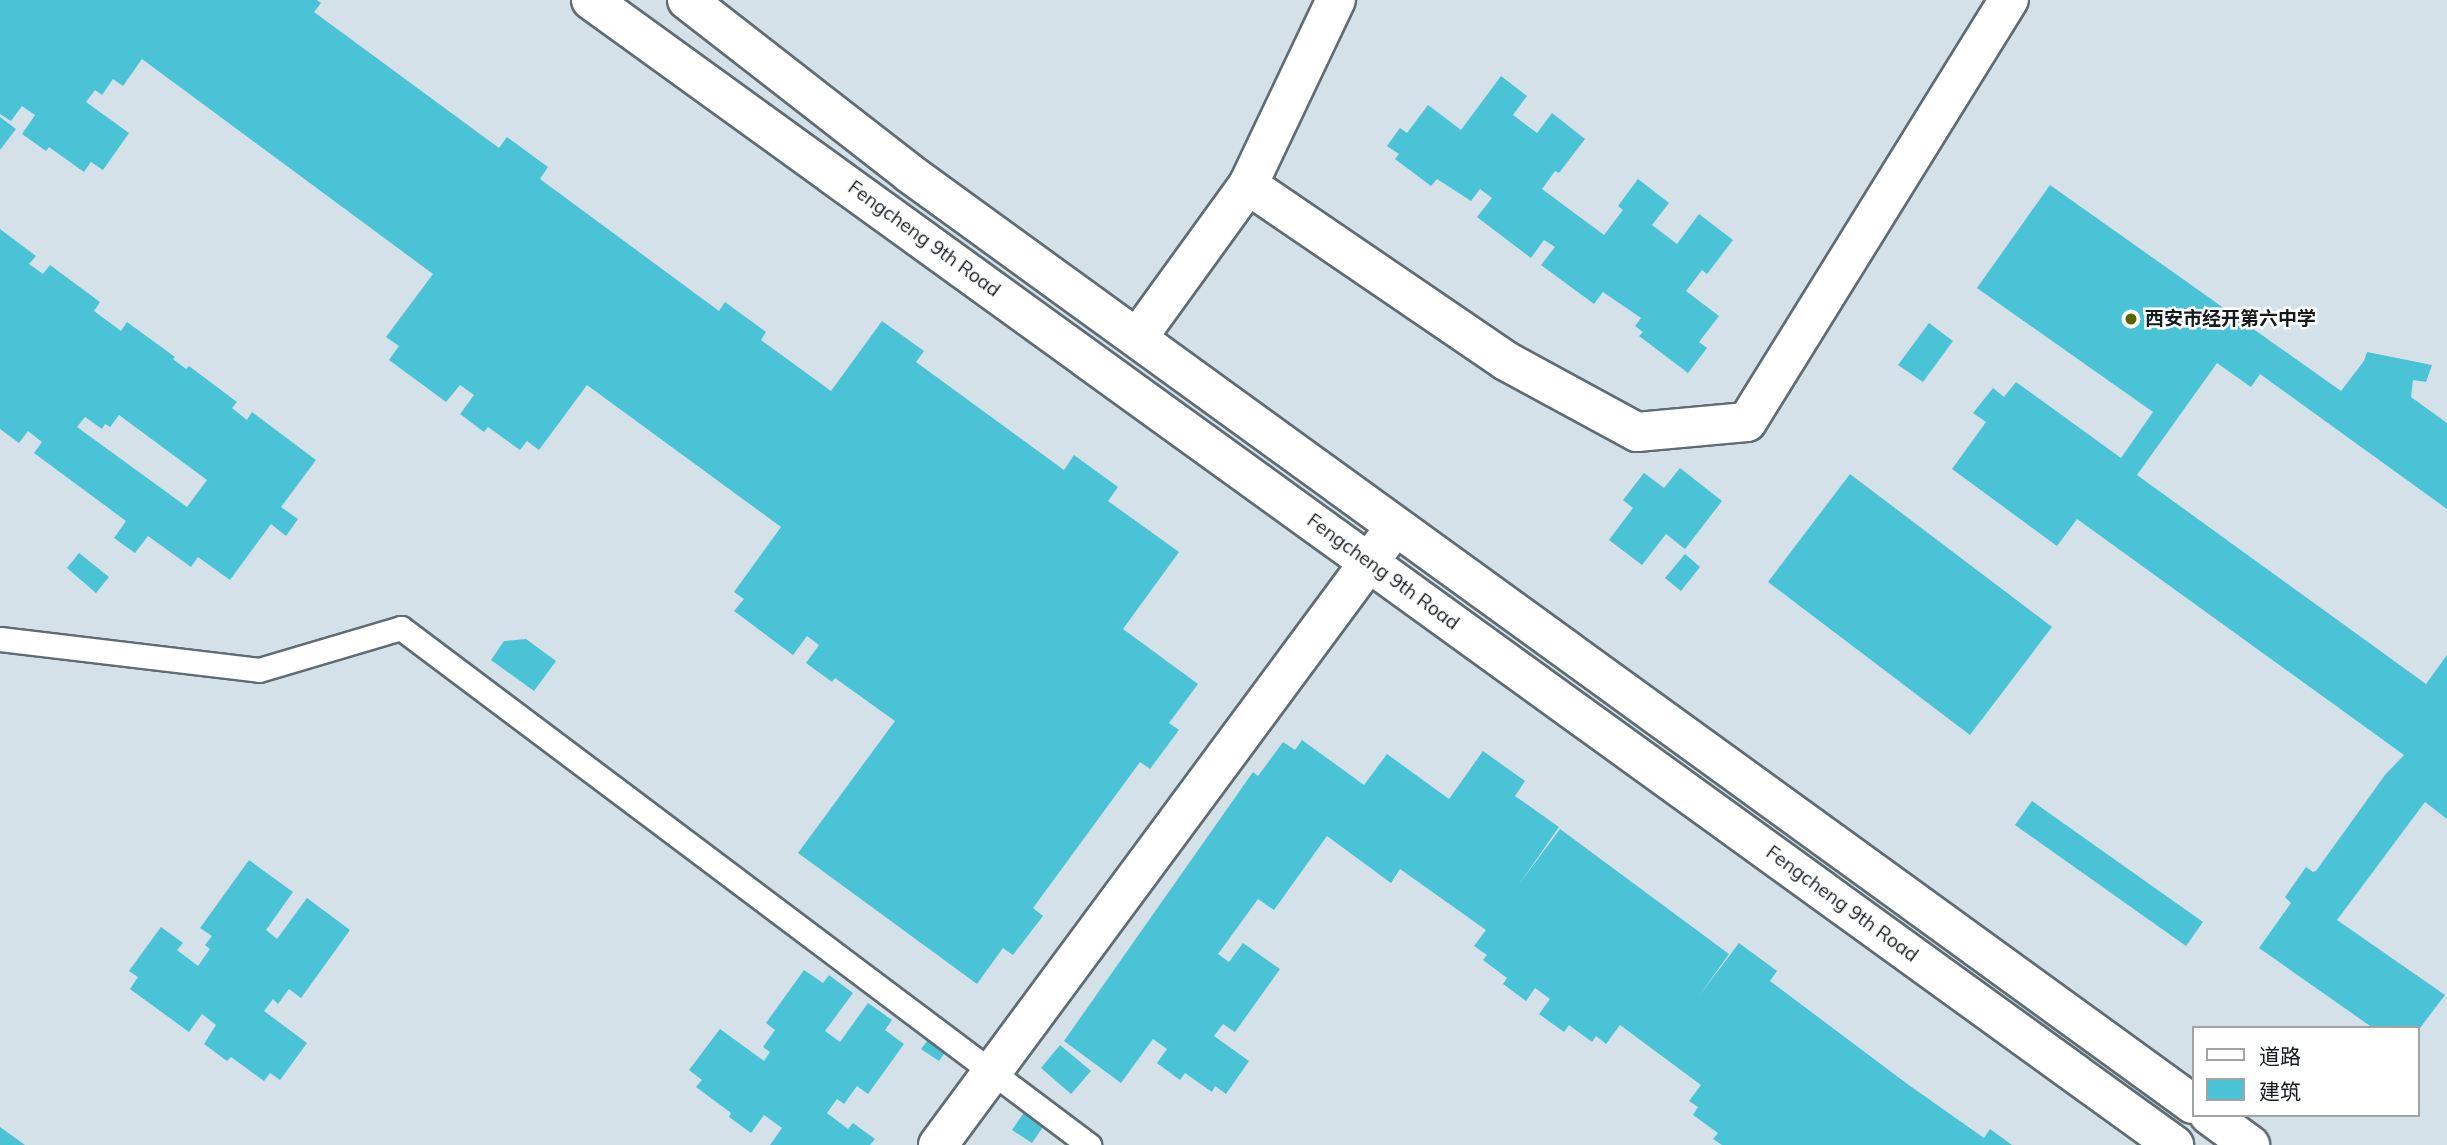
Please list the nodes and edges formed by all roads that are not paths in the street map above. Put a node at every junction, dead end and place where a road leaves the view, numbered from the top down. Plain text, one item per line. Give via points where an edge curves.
1 (591, 0) edge
2 (687, 0) edge
3 (1336, 0) edge
4 (2009, 0) edge
5 (1248, 185) junction
6 (1138, 337) junction
7 (1395, 527) junction
8 (1370, 562) junction
9 (0, 639) edge
10 (991, 1073) junction
11 (2192, 1103) edge
12 (2212, 1117) edge
13 (938, 1145) edge
14 (1089, 1145) edge
15 (2174, 1145) edge
16 (2250, 1145) edge

1 - 8 street, Fengcheng 9th Road
2 - 6 street via 909,173
3 - 5 street
4 - 5 street via 1748,422 1637,432 1506,361
5 - 6 street
6 - 7 street
7 - 8 street
7 - 11 street
8 - 10 street
8 - 15 street, Fengcheng 9th Road
9 - 10 lane via 259,670 401,628
10 - 13 street
10 - 14 lane
12 - 16 street

